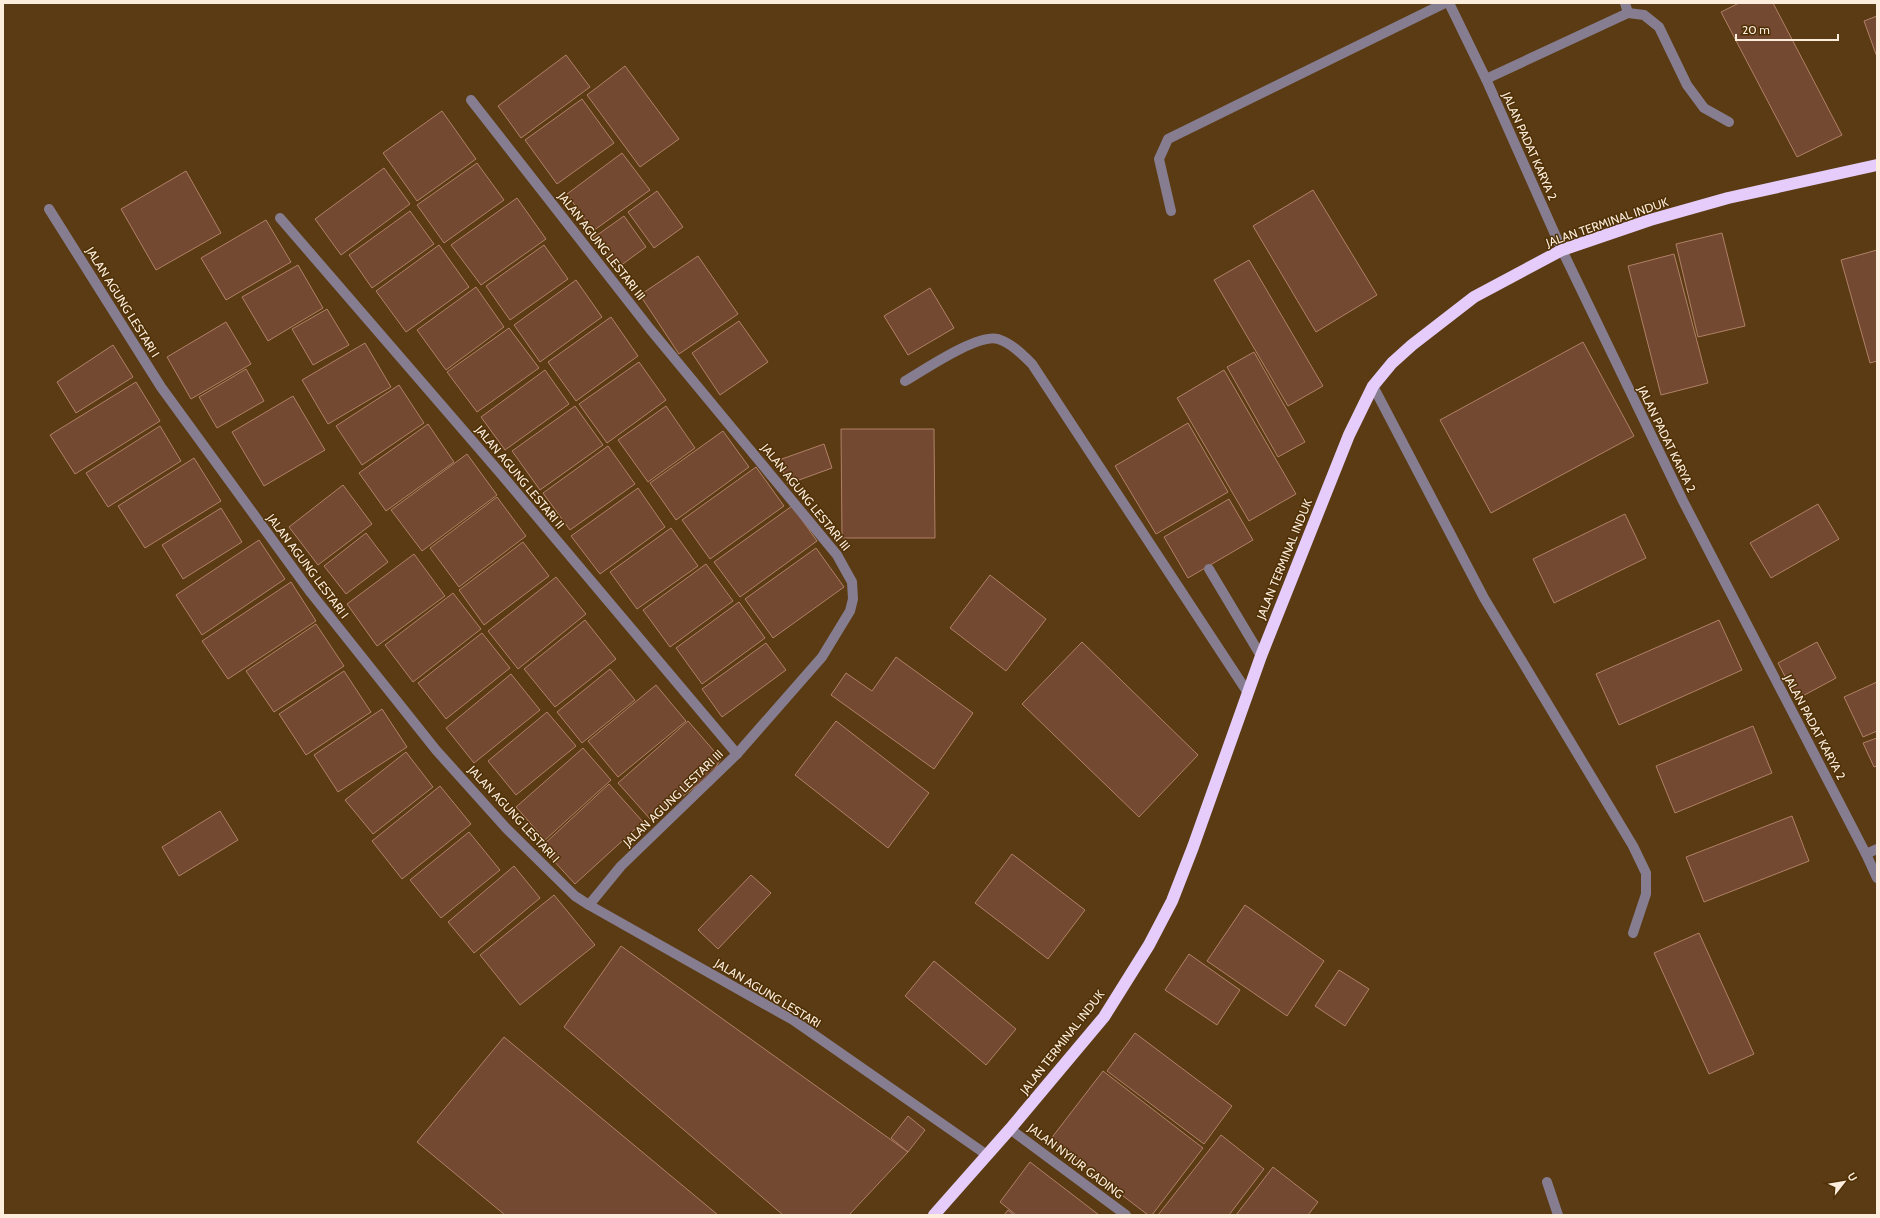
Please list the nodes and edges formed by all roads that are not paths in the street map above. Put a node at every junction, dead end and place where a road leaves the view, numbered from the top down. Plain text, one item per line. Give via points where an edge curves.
1 (1445, 3) edge
2 (1449, 3) edge
3 (1625, 3) edge
4 (1628, 13) junction
5 (1486, 79) junction
6 (471, 100) dead end
7 (1729, 122) dead end
8 (1877, 165) edge
9 (49, 209) dead end
10 (1171, 210) dead end
11 (280, 218) dead end
12 (1562, 250) junction
13 (905, 382) dead end
14 (1373, 386) junction
15 (1209, 569) dead end
16 (1261, 656) junction
17 (1248, 693) junction
18 (737, 754) junction
19 (1877, 849) edge
20 (1866, 854) junction
21 (1877, 878) edge
22 (589, 905) junction
23 (1634, 933) dead end
24 (1010, 1129) junction
25 (987, 1156) junction
26 (1547, 1182) dead end
27 (934, 1215) edge
28 (1126, 1215) edge
29 (1558, 1215) edge

1 - 10 street via 1168,139 1159,159
2 - 5 street, JALAN PADAT KARYA 2
3 - 4 street
4 - 5 street
4 - 7 street via 1644,15 1659,27 1687,85 1704,108
5 - 12 street, JALAN PADAT KARYA 2
6 - 18 street, JALAN AGUNG LESTARI III via 650,329 838,555 852,582 853,600 850,611 822,657
8 - 12 highway, JALAN TERMINAL INDUK via 1721,200 1650,220
9 - 22 street, JALAN AGUNG LESTARI I via 161,387 311,593 436,750 506,828 575,896
11 - 18 street, JALAN AGUNG LESTARI II via 501,474
12 - 14 highway, JALAN TERMINAL INDUK via 1474,297 1412,344
12 - 20 street, JALAN PADAT KARYA 2 via 1683,501
13 - 17 street via 973,342 989,338 1008,344 1021,353 1032,364
14 - 16 highway, JALAN TERMINAL INDUK via 1349,435
14 - 23 street via 1484,598 1633,846 1646,873 1646,894
15 - 16 street
16 - 17 highway, JALAN TERMINAL INDUK
17 - 24 highway, JALAN TERMINAL INDUK via 1172,901 1149,945 1104,1017
18 - 22 street, JALAN AGUNG LESTARI III via 621,866
19 - 20 street
20 - 21 street, JALAN PADAT KARYA 2
22 - 25 street, JALAN AGUNG LESTARI via 793,1020
24 - 25 highway, JALAN TERMINAL INDUK
24 - 28 street, JALAN NYIUR GADING
25 - 27 highway, JALAN TERMINAL INDUK
26 - 29 street

